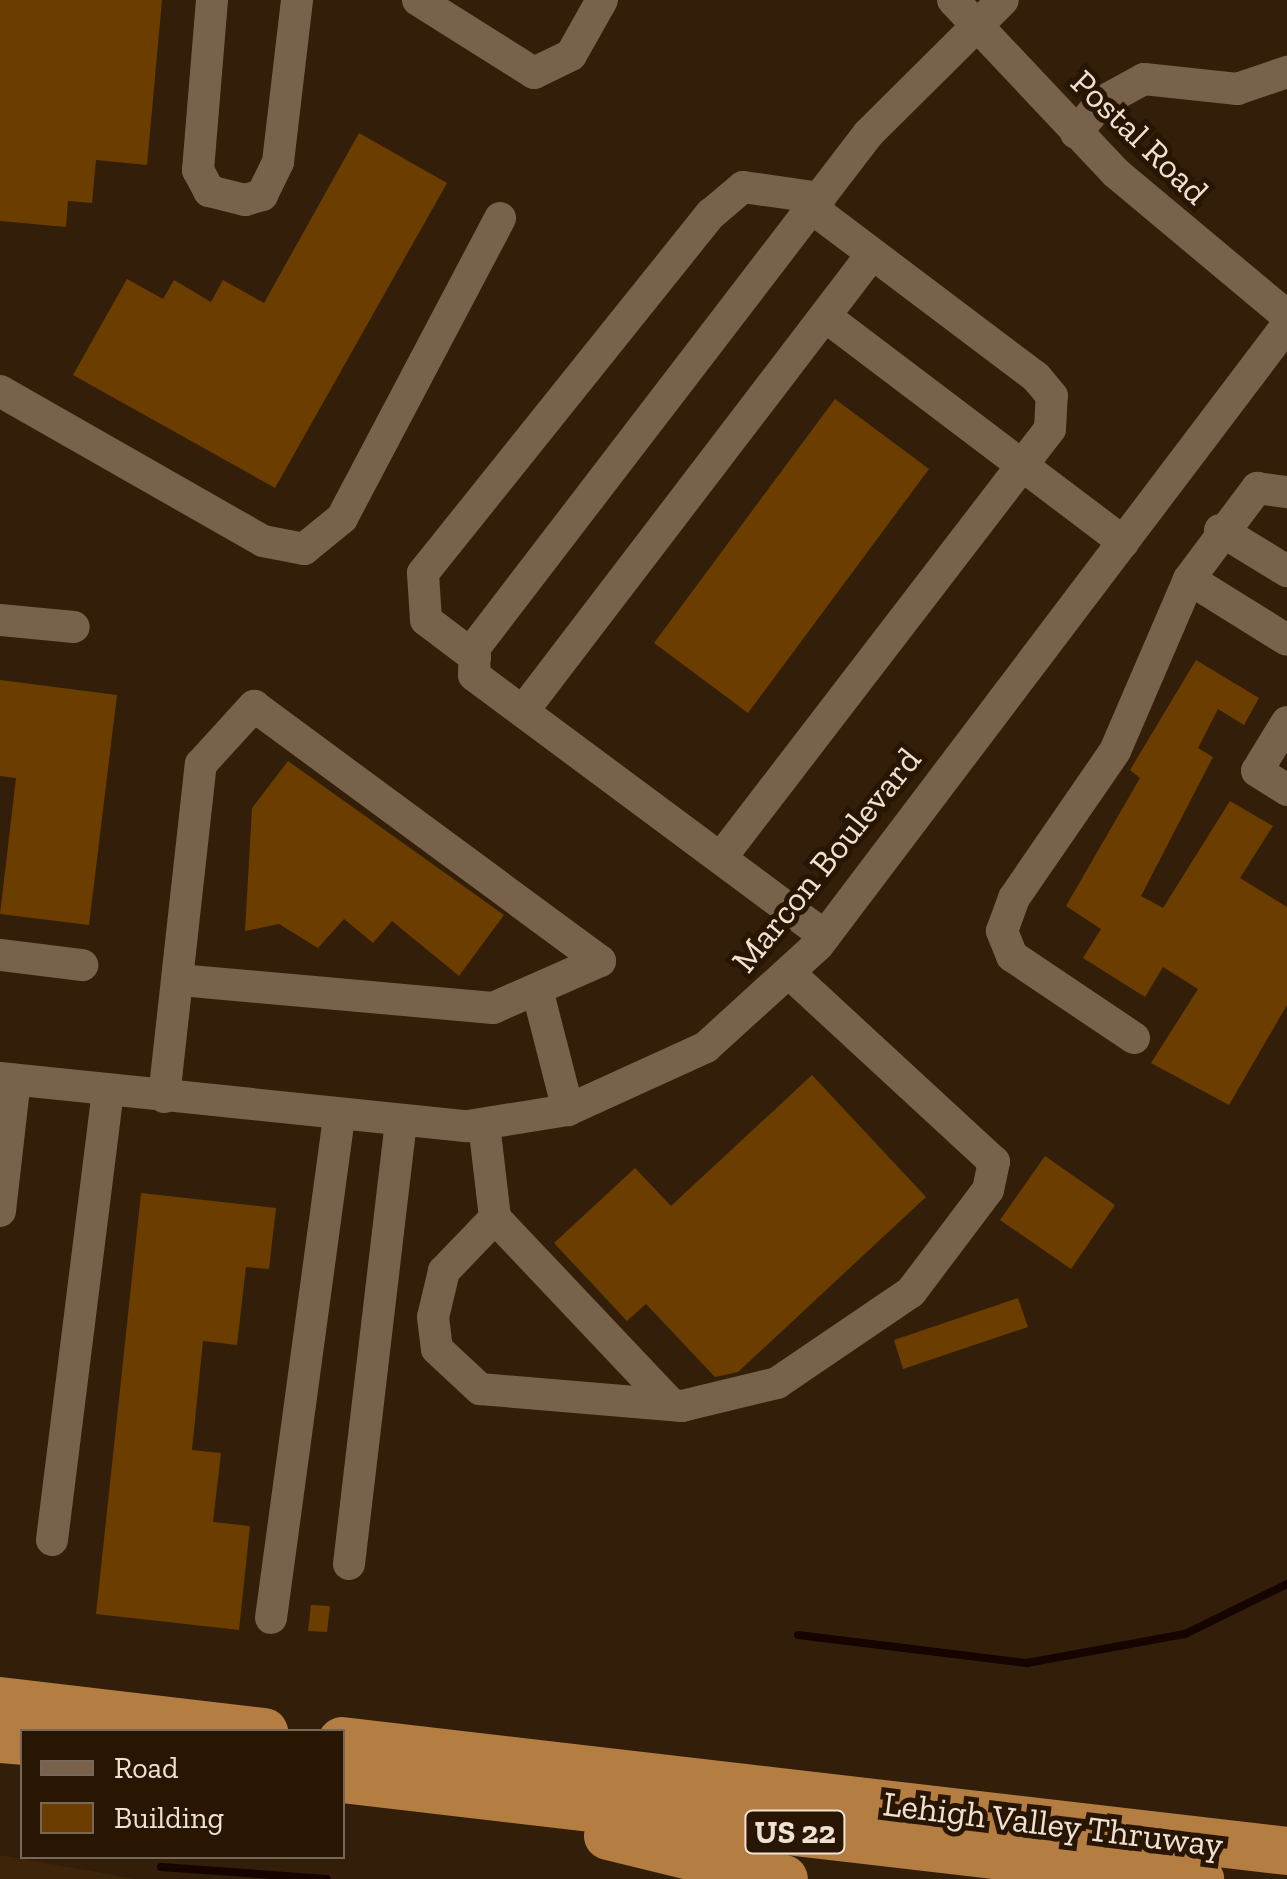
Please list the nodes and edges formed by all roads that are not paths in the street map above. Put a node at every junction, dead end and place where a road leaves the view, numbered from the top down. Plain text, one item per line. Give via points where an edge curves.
1 (212, 0) edge
2 (297, 0) edge
3 (418, 0) edge
4 (602, 0) edge
5 (954, 0) edge
6 (1003, 0) edge
7 (976, 26) junction
8 (1287, 72) edge
9 (1076, 133) junction
10 (816, 204) junction
11 (500, 218) dead end
12 (872, 254) junction
13 (1287, 316) edge
14 (826, 317) junction
15 (1287, 325) edge
16 (0, 391) edge
17 (1022, 464) junction
18 (1287, 492) edge
19 (1220, 530) junction
20 (1123, 542) junction
21 (1287, 571) edge
22 (1189, 579) junction
23 (0, 620) edge
24 (74, 627) dead end
25 (1287, 640) edge
26 (475, 657) junction
27 (523, 711) junction
28 (1287, 722) edge
29 (1287, 790) edge
30 (723, 855) junction
31 (825, 936) junction
32 (0, 956) edge
33 (82, 965) dead end
34 (791, 975) junction
35 (178, 980) junction
36 (538, 993) junction
37 (1134, 1038) dead end
38 (8, 1079) edge
39 (108, 1091) junction
40 (164, 1097) junction
41 (568, 1110) junction
42 (338, 1117) junction
43 (401, 1124) junction
44 (484, 1124) junction
45 (0, 1211) edge
46 (495, 1218) junction
47 (672, 1405) junction
48 (52, 1540) dead end
49 (349, 1564) dead end
50 (271, 1618) dead end
51 (0, 1700) edge
52 (239, 1729) edge
53 (345, 1741) edge
54 (345, 1779) edge
55 (391, 1784) junction
56 (1127, 1832) junction
57 (1287, 1843) edge
58 (1287, 1851) edge
59 (784, 1879) edge
60 (1200, 1879) edge

1 - 2 street via 198,170 209,191 246,200 262,195 278,162
3 - 4 street via 534,73 571,55
5 - 7 street, Postal Road
6 - 7 street
7 - 9 street, Postal Road
7 - 10 street via 868,134
8 - 9 street via 1237,90 1144,79 1110,95
9 - 13 street, Postal Road
10 - 12 street
10 - 26 street
10 - 26 street via 743,187 711,214 423,573 426,620
11 - 16 street via 342,518 304,549 263,541
12 - 14 street
12 - 17 street via 1052,396 1050,429
14 - 17 street
14 - 27 street
15 - 20 street, Marcon Boulevard
17 - 20 street
17 - 30 street
18 - 19 street via 1257,488
19 - 21 street
19 - 22 street
20 - 31 street, Marcon Boulevard
22 - 25 street
22 - 37 street via 1115,751 1014,898 1002,931 1012,956
23 - 24 street
26 - 27 street via 474,676
27 - 30 street
28 - 29 street via 1257,770
30 - 31 street
31 - 34 street, Marcon Boulevard
32 - 33 street
34 - 41 street, Marcon Boulevard via 706,1047
34 - 47 street via 994,1162 988,1190 911,1292 777,1383
35 - 36 street via 493,1008
35 - 36 street via 200,764 254,706 600,961
35 - 40 street
36 - 41 street
38 - 39 street, Marcon Boulevard
38 - 45 street
39 - 40 street, Marcon Boulevard
39 - 48 street
40 - 42 street, Marcon Boulevard
41 - 44 street, Marcon Boulevard
42 - 43 street, Marcon Boulevard
42 - 50 street
43 - 44 street, Marcon Boulevard
43 - 49 street
44 - 46 street
46 - 47 street
46 - 47 street via 444,1271 437,1349 480,1389
51 - 52 highway
53 - 56 highway, Lehigh Valley Thruway / US 22
54 - 55 highway, Lehigh Valley Thruway / US 22
55 - 59 highway
55 - 60 highway, Lehigh Valley Thruway / US 22
56 - 57 highway
56 - 58 highway, Lehigh Valley Thruway / US 22

